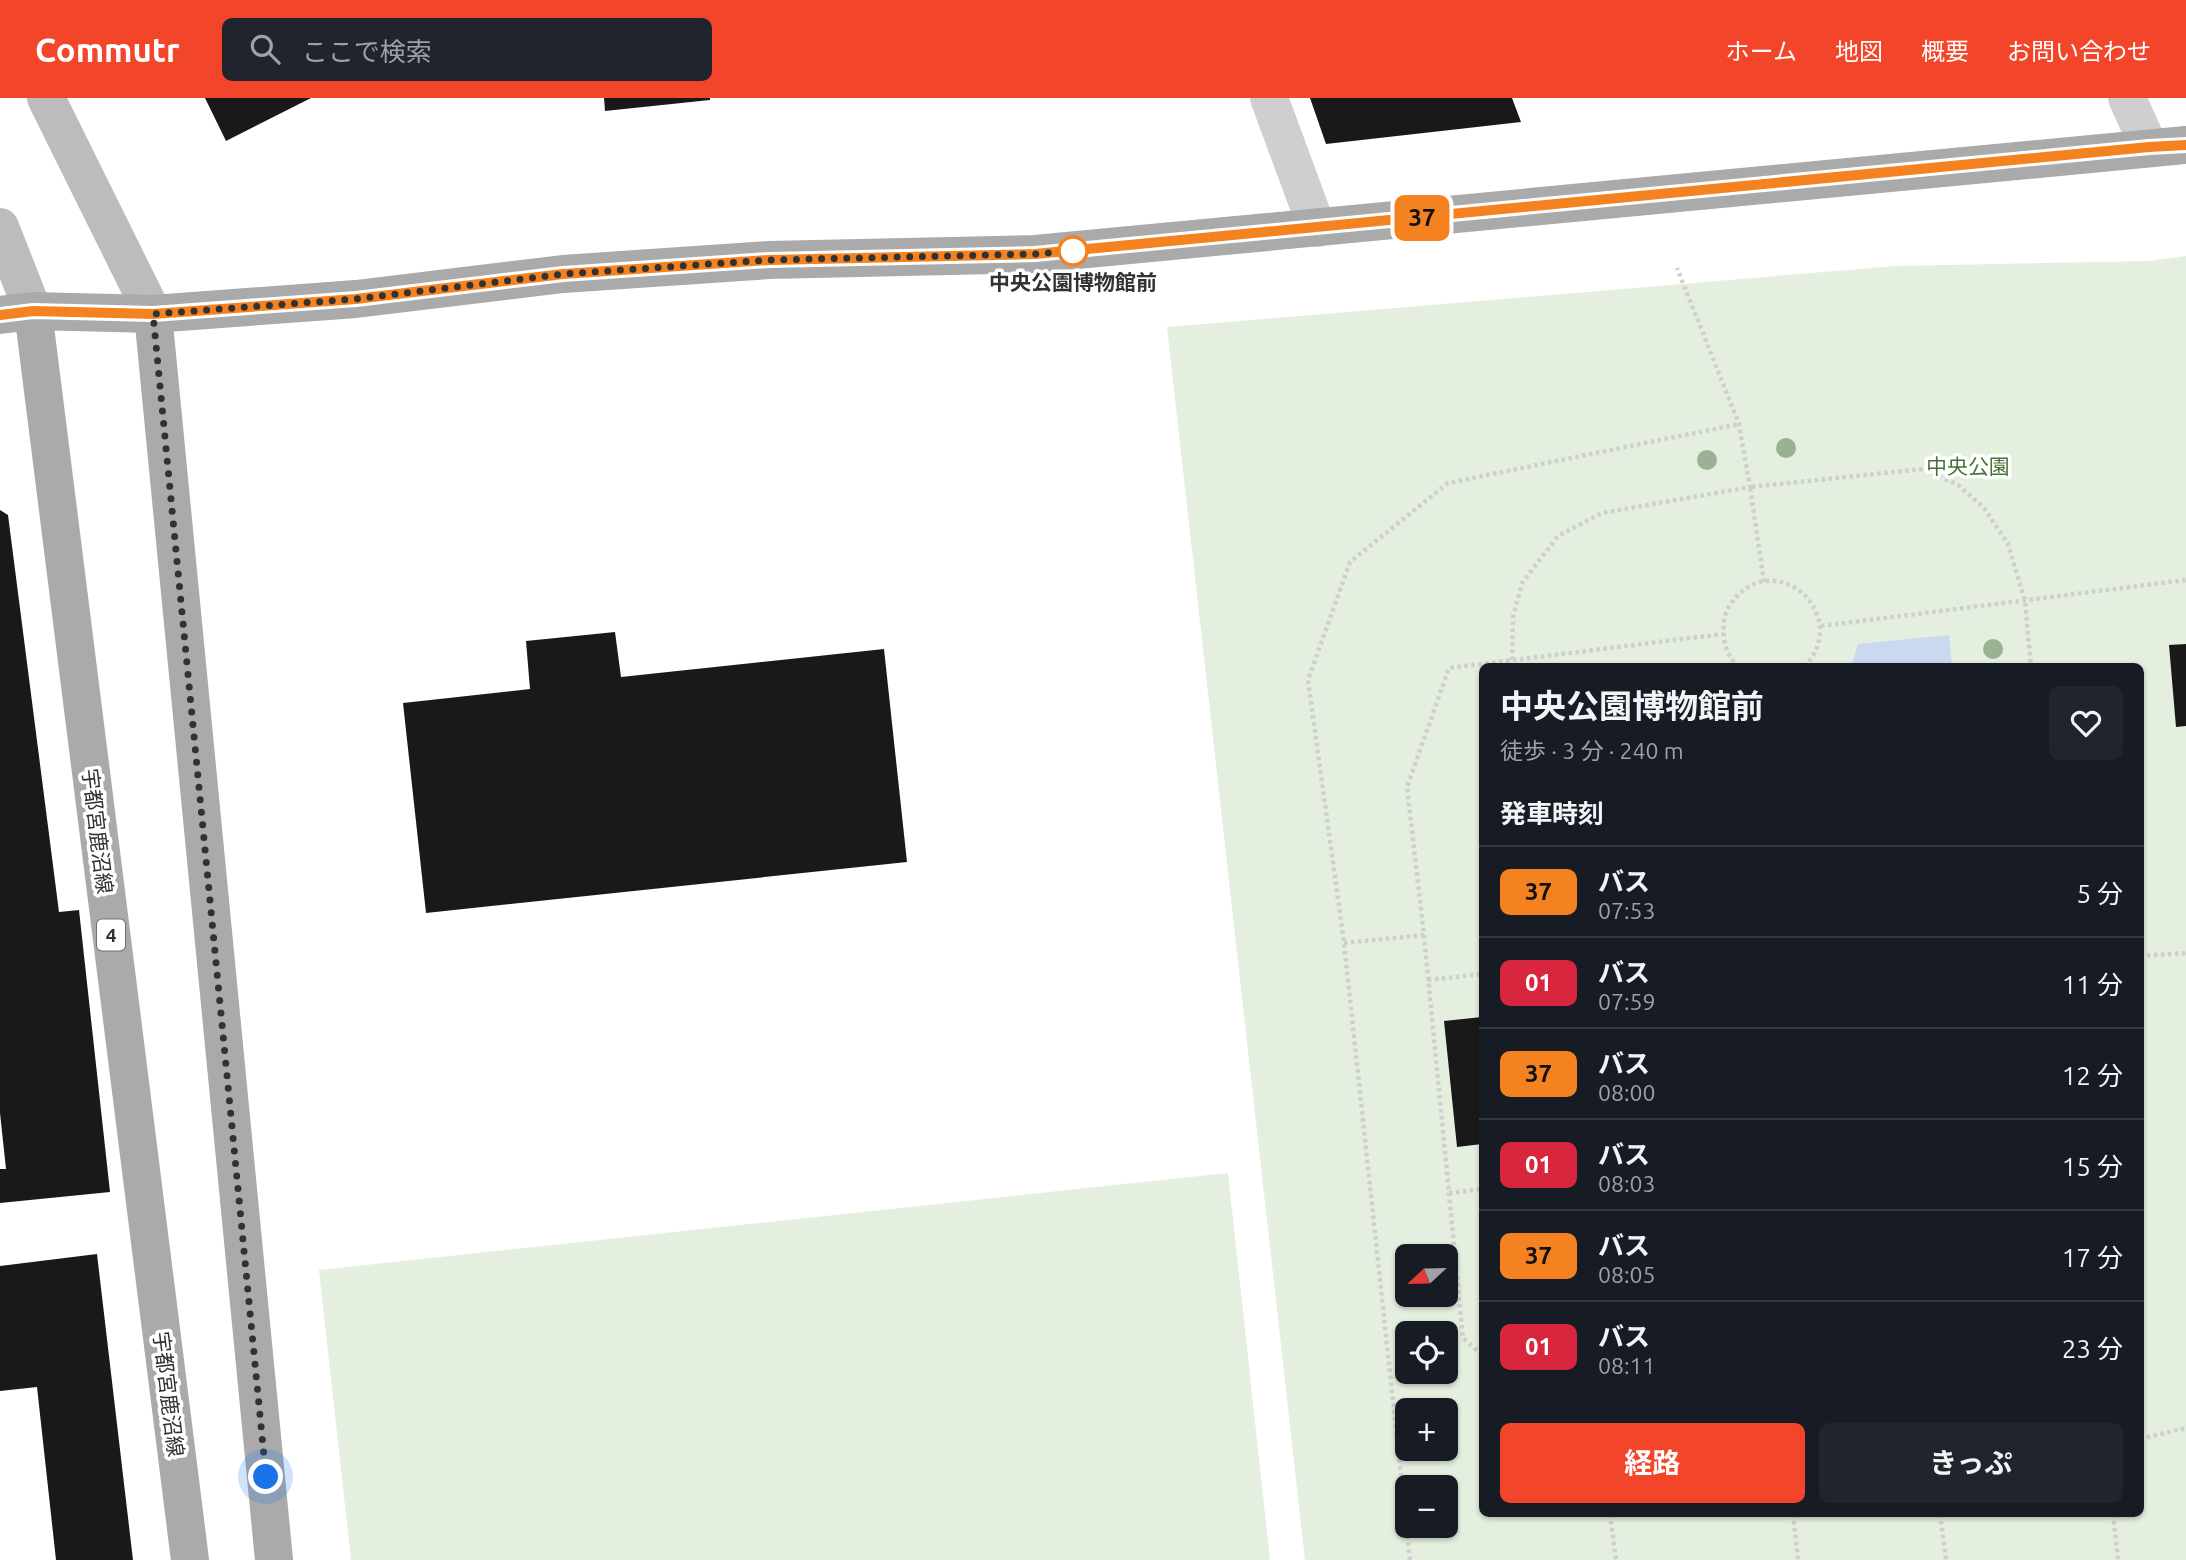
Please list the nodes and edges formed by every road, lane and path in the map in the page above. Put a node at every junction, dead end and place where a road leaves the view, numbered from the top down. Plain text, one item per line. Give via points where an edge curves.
1 (46, 98) edge
2 (1269, 98) edge
3 (2127, 98) edge
4 (2186, 145) edge
5 (2149, 147) junction
6 (0, 227) edge
7 (1317, 228) junction
8 (1677, 268) dead end
9 (17, 313) edge
10 (153, 314) junction
11 (1739, 424) junction
12 (1750, 487) junction
13 (2186, 580) edge
14 (1764, 582) junction
15 (2025, 601) junction
16 (1821, 626) junction
17 (1723, 634) junction
18 (1512, 660) junction
19 (1485, 663) edge
20 (1736, 663) edge
21 (1807, 663) edge
22 (2031, 663) edge
23 (1479, 664) edge
24 (1424, 935) junction
25 (1344, 943) junction
26 (2186, 953) edge
27 (2144, 956) edge
28 (1479, 974) edge
29 (1428, 980) junction
30 (1479, 1189) edge
31 (1449, 1193) junction
32 (1479, 1352) edge
33 (2186, 1428) edge
34 (2144, 1438) edge
35 (1610, 1517) edge
36 (1793, 1517) edge
37 (1940, 1517) edge
38 (2113, 1517) edge
39 (190, 1560) edge
40 (274, 1560) edge
41 (1410, 1560) edge
42 (1616, 1560) edge
43 (1798, 1560) edge
44 (1945, 1560) edge
45 (2118, 1560) edge

1 - 10 street
2 - 7 street
3 - 5 street
4 - 5 main road
5 - 7 main road
6 - 9 street
7 - 10 main road via 1035,254 769,260 563,274 356,299
8 - 11 path
9 - 10 main road
9 - 39 main road, 宇都宮鹿沼線 / 4
10 - 40 main road
11 - 12 path
11 - 25 path via 1448,483 1350,562 1308,680
12 - 14 path
12 - 15 path via 1923,469 1958,485 1984,508 2008,544
12 - 18 path via 1602,513 1558,536 1522,583 1513,617
13 - 15 path
14 - 16 path via 1789,584 1803,593 1814,604
14 - 17 path via 1742,591 1731,602
15 - 16 path
15 - 22 path
16 - 21 path via 1816,652
17 - 18 path
17 - 20 path
18 - 19 path
23 - 24 path via 1449,667 1407,788
24 - 25 path
24 - 29 path
25 - 41 path
26 - 27 path
28 - 29 path
29 - 31 path
30 - 31 path
31 - 32 path via 1463,1338
33 - 34 path
35 - 42 path
36 - 43 path
37 - 44 path
38 - 45 path

